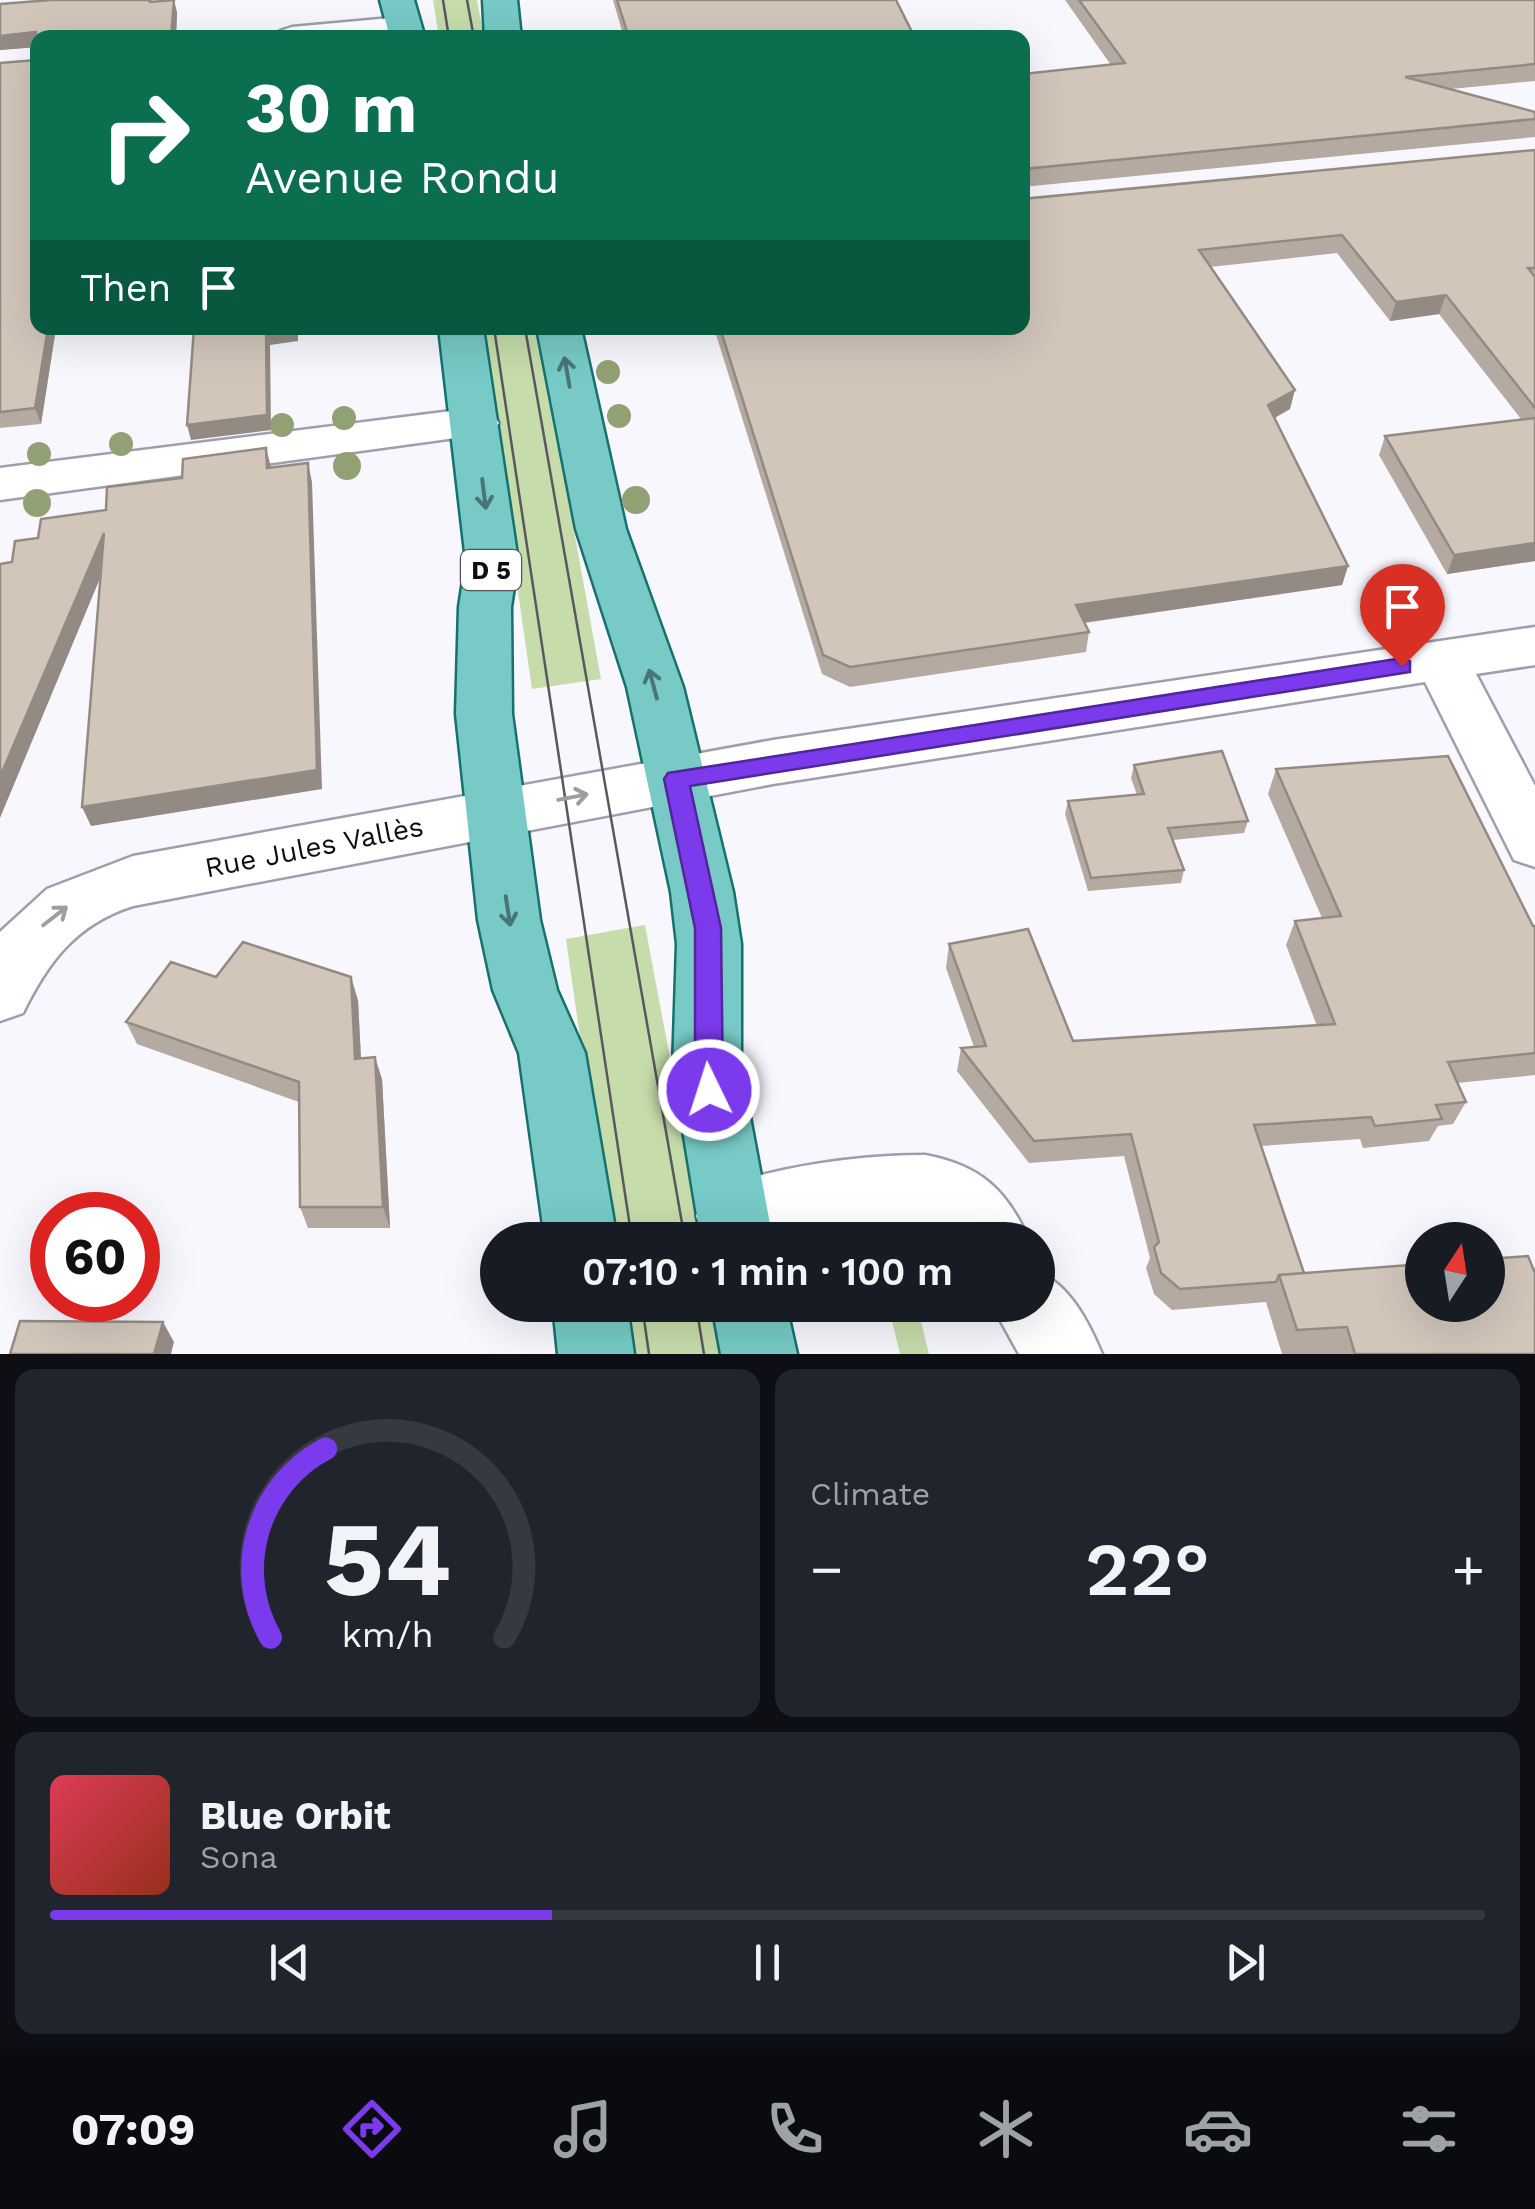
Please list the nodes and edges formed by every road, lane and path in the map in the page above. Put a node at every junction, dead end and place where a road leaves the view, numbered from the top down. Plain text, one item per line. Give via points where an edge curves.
1 (500, 0) edge
2 (402, 22) edge
3 (347, 30) edge
4 (503, 30) edge
5 (463, 335) edge
6 (560, 335) edge
7 (474, 423) junction
8 (0, 484) edge
9 (1535, 646) edge
10 (1441, 660) junction
11 (676, 779) junction
12 (496, 814) junction
13 (1535, 843) edge
14 (0, 994) edge
15 (579, 1222) edge
16 (733, 1222) edge
17 (760, 1222) edge
18 (982, 1222) edge
19 (592, 1322) edge
20 (752, 1322) edge
21 (1041, 1322) edge
22 (596, 1354) edge
23 (759, 1354) edge
24 (1064, 1354) edge

1 - 4 main road
2 - 3 street
5 - 7 main road, D 5
11 -> 6 main road via 637,626 601,528
7 - 8 street
7 -> 12 main road, D 5 via 492,561 482,651
9 - 10 street, Rue Jules Vallès
10 - 11 street, Rue Jules Vallès
10 - 13 street
12 -> 11 street, Rue Jules Vallès
11 - 16 main road via 708,928 706,1069
14 -> 12 street, Rue Jules Vallès via 30,936 95,891
12 -> 15 main road, D 5 via 509,920 552,1054
17 - 18 street via 916,1186 959,1198
19 - 22 main road
20 - 23 main road
21 - 24 street

